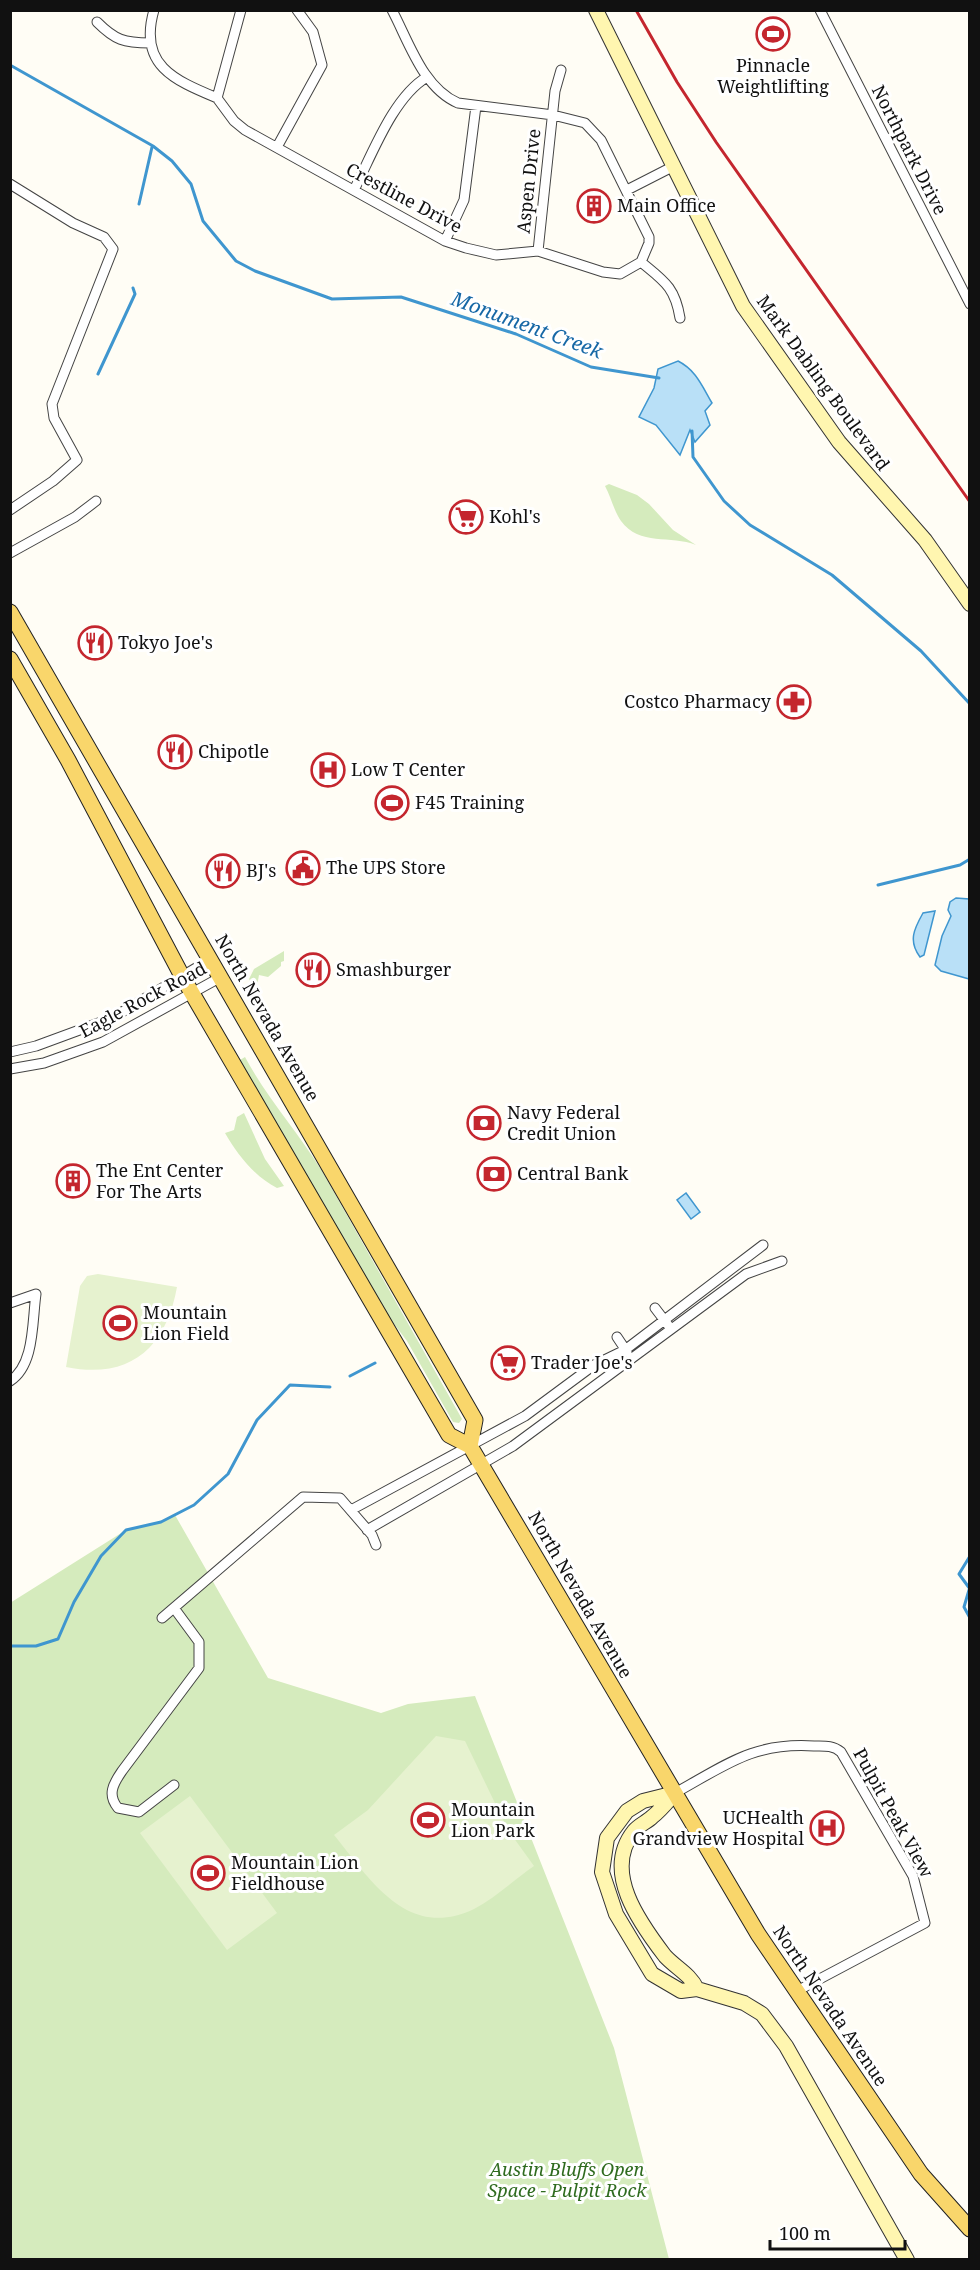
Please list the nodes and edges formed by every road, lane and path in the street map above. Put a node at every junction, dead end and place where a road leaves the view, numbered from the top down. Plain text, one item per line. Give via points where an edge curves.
1 (154, 10) edge
2 (241, 10) edge
3 (297, 10) edge
4 (392, 10) edge
5 (596, 10) edge
6 (820, 10) edge
7 (97, 22) dead end
8 (150, 43) junction
9 (561, 70) dead end
10 (427, 77) junction
11 (217, 98) junction
12 (476, 106) junction
13 (553, 115) junction
14 (277, 147) junction
15 (674, 166) junction
16 (10, 184) edge
17 (354, 190) junction
18 (627, 190) junction
19 (445, 241) junction
20 (538, 251) junction
21 (641, 262) junction
22 (969, 304) edge
23 (680, 318) dead end
24 (96, 501) dead end
25 (10, 510) edge
26 (10, 553) edge
27 (969, 604) edge
28 (10, 612) edge
29 (10, 659) edge
30 (211, 959) junction
31 (182, 976) junction
32 (221, 977) junction
33 (192, 992) junction
34 (10, 1052) edge
35 (10, 1069) edge
36 (763, 1245) dead end
37 (782, 1261) dead end
38 (10, 1303) edge
39 (655, 1308) dead end
40 (664, 1320) junction
41 (671, 1330) junction
42 (617, 1337) dead end
43 (625, 1350) junction
44 (632, 1359) junction
45 (10, 1381) edge
46 (470, 1446) junction
47 (481, 1465) junction
48 (351, 1510) junction
49 (367, 1530) junction
50 (376, 1545) dead end
51 (174, 1608) junction
52 (162, 1618) dead end
53 (174, 1785) dead end
54 (675, 1793) junction
55 (697, 1989) junction
56 (797, 1991) junction
57 (969, 2229) edge
58 (907, 2259) edge

1 - 8 street via 149,26
2 - 11 street
3 - 14 street via 313,32 326,64
4 - 10 street
5 - 15 main road, Mark Dabling Boulevard
6 - 22 street, Northpark Drive
7 - 8 street via 111,37
8 - 11 street via 160,65 170,75
9 - 13 street, Aspen Drive
10 - 12 street via 450,100
10 - 17 street via 402,100
11 - 14 street, Crestline Drive via 234,121
12 - 13 street
12 - 19 street via 464,200
13 - 18 street via 578,120 596,132
13 - 20 street, Aspen Drive
14 - 17 street, Crestline Drive
15 - 18 street
15 - 27 main road, Mark Dabling Boulevard via 755,324 839,442 925,540
16 - 25 street via 73,223 104,237 113,249 52,404 54,418 77,460
17 - 19 street, Crestline Drive
18 - 21 street via 649,237
19 - 20 street, Crestline Drive via 496,255
20 - 21 street, Crestline Drive via 612,273 629,271
21 - 23 street via 669,285
24 - 26 street
28 - 30 main road, North Nevada Avenue
29 - 31 main road, North Nevada Avenue
30 - 31 street, Eagle Rock Road
30 - 32 main road, North Nevada Avenue
31 - 33 main road, North Nevada Avenue
31 - 34 street, Eagle Rock Road via 111,1018
32 - 33 street, Eagle Rock Road
32 - 46 main road, North Nevada Avenue via 475,1420
33 - 35 street, Eagle Rock Road via 103,1042 44,1063
33 - 46 main road, North Nevada Avenue via 449,1435
36 - 40 street
37 - 41 street via 746,1274
38 - 45 street via 36,1294 27,1363 20,1375
39 - 40 street
40 - 41 street
40 - 43 street
41 - 44 street
42 - 43 street
43 - 44 street
43 - 46 street via 594,1365 525,1416
44 - 47 street
46 - 47 main road, North Nevada Avenue
46 - 48 street
47 - 49 street
47 - 54 main road, North Nevada Avenue
48 - 49 street
48 - 51 street via 340,1498 303,1497
49 - 50 street
51 - 52 street
51 - 53 street via 199,1642 199,1668 122,1771 112,1796 118,1808 139,1812
54 - 55 main road via 654,1816 635,1829 620,1858 621,1874 638,1919 668,1958 692,1978
54 - 55 main road via 643,1801 627,1811 607,1838 602,1872 616,1914 652,1974 681,1991
54 - 56 main road, North Nevada Avenue via 735,1897
54 - 56 street, Pulpit Peak View via 768,1747 791,1744 833,1747 841,1752 913,1876 925,1923
55 - 58 main road via 744,2003 762,2014 786,2046
56 - 57 main road, North Nevada Avenue via 921,2174

